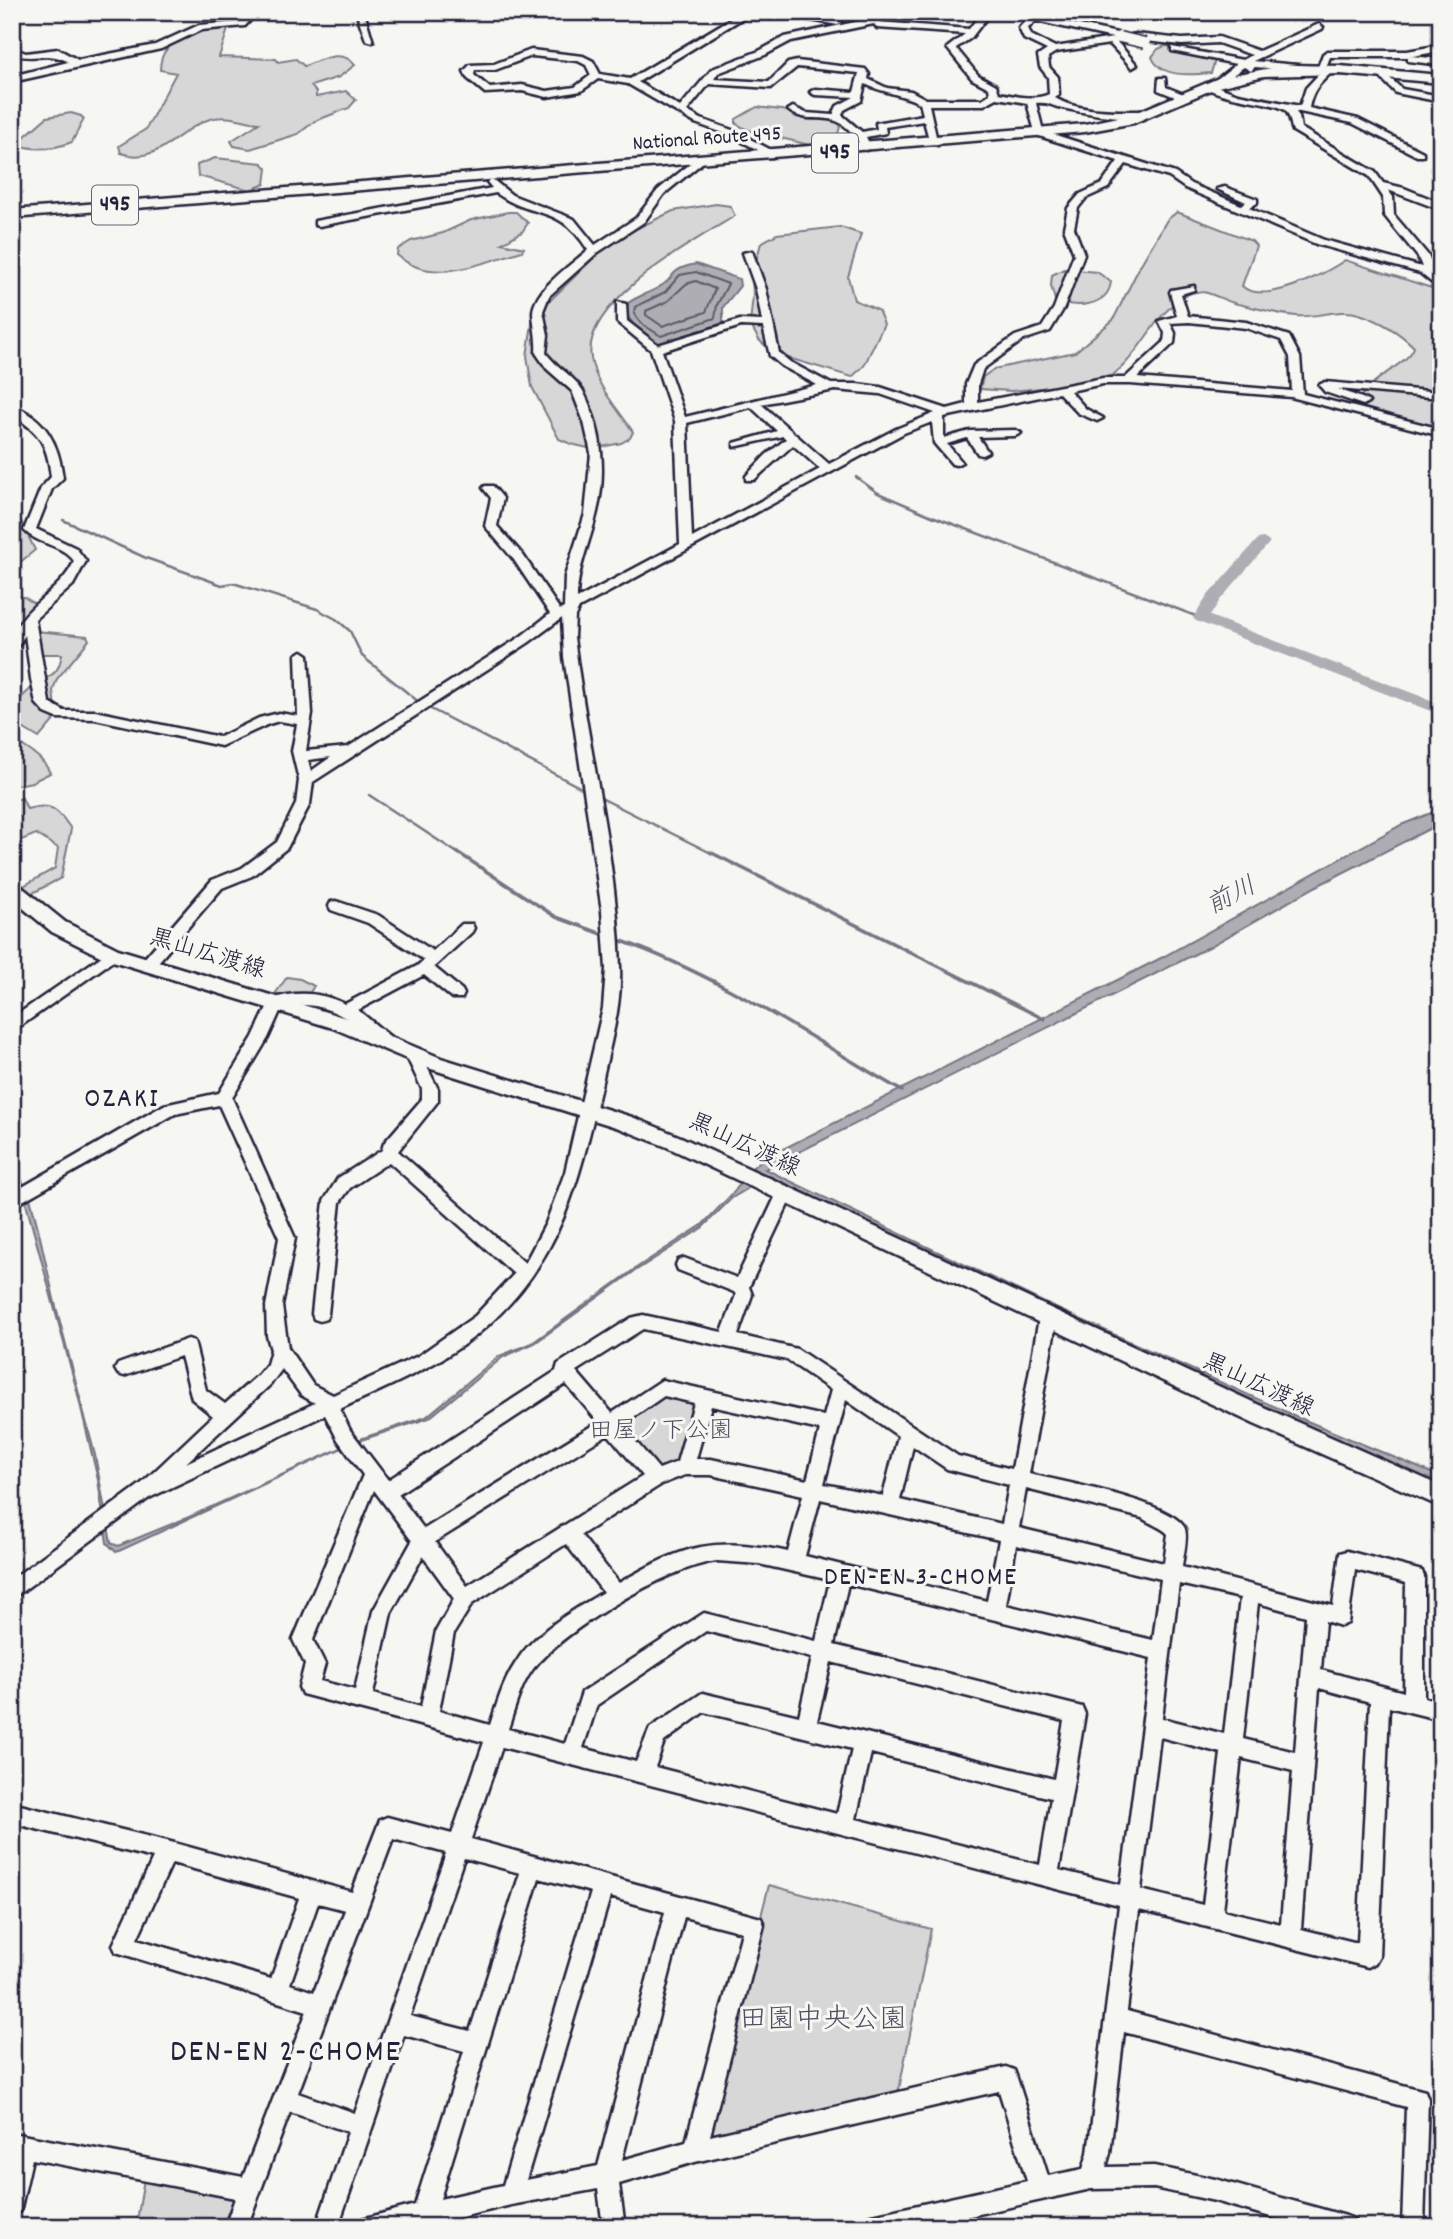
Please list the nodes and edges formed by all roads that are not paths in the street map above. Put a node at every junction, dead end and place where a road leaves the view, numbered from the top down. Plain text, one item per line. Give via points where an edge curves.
1 (254, 12) edge
2 (360, 12) edge
3 (749, 12) edge
4 (771, 12) edge
5 (916, 12) edge
6 (986, 12) edge
7 (1006, 12) edge
8 (1034, 18) junction
9 (860, 23) junction
10 (1319, 27) dead end
11 (971, 32) junction
12 (1116, 39) junction
13 (370, 40) dead end
14 (1441, 48) edge
15 (1054, 50) junction
16 (12, 51) edge
17 (1407, 54) junction
18 (1262, 55) junction
19 (1441, 62) edge
20 (76, 63) junction
21 (1245, 64) junction
22 (1132, 65) dead end
23 (1323, 71) junction
24 (1258, 72) junction
25 (596, 76) junction
26 (1383, 76) junction
27 (12, 79) edge
28 (863, 80) junction
29 (1162, 80) dead end
30 (1441, 80) edge
31 (708, 81) junction
32 (631, 82) junction
33 (1214, 85) junction
34 (815, 92) dead end
35 (858, 95) junction
36 (995, 95) junction
37 (1183, 97) junction
38 (1050, 99) junction
39 (1441, 99) edge
40 (1031, 100) junction
41 (1286, 106) junction
42 (927, 109) junction
43 (1304, 109) junction
44 (793, 110) dead end
45 (681, 112) junction
46 (1147, 114) junction
47 (892, 115) dead end
48 (838, 118) junction
49 (1039, 133) junction
50 (1055, 136) junction
51 (863, 141) junction
52 (935, 143) junction
53 (772, 154) junction
54 (1420, 154) dead end
55 (1124, 159) junction
56 (698, 162) junction
57 (489, 177) junction
58 (1382, 186) junction
59 (497, 190) junction
60 (218, 196) junction
61 (1441, 207) edge
62 (12, 214) edge
63 (319, 223) dead end
64 (593, 251) junction
65 (748, 253) dead end
66 (1441, 265) edge
67 (1434, 276) edge
68 (1190, 288) dead end
69 (621, 304) dead end
70 (1183, 317) junction
71 (768, 324) junction
72 (656, 349) junction
73 (1128, 381) junction
74 (830, 388) junction
75 (1061, 388) junction
76 (1297, 395) junction
77 (1441, 395) edge
78 (755, 405) junction
79 (972, 406) junction
80 (12, 408) edge
81 (942, 414) junction
82 (1097, 418) dead end
83 (681, 421) junction
84 (1441, 432) edge
85 (1015, 433) dead end
86 (970, 434) junction
87 (789, 435) junction
88 (940, 443) junction
89 (738, 445) dead end
90 (982, 452) dead end
91 (956, 462) dead end
92 (828, 470) junction
93 (750, 478) dead end
94 (489, 488) dead end
95 (686, 545) junction
96 (564, 613) junction
97 (30, 621) junction
98 (12, 644) edge
99 (302, 656) dead end
100 (303, 721) junction
101 (351, 751) junction
102 (301, 756) junction
103 (306, 780) junction
104 (12, 887) edge
105 (336, 906) dead end
106 (467, 928) dead end
107 (112, 954) junction
108 (428, 963) junction
109 (148, 964) junction
110 (457, 994) dead end
111 (276, 1003) junction
112 (348, 1009) junction
113 (12, 1026) edge
114 (389, 1044) junction
115 (413, 1054) junction
116 (224, 1098) junction
117 (587, 1111) junction
118 (390, 1153) junction
119 (785, 1194) junction
120 (12, 1201) edge
121 (684, 1265) dead end
122 (525, 1273) junction
123 (741, 1287) junction
124 (320, 1314) dead end
125 (1048, 1318) junction
126 (728, 1340) junction
127 (280, 1350) junction
128 (124, 1369) dead end
129 (568, 1373) junction
130 (840, 1388) junction
131 (704, 1398) junction
132 (330, 1406) junction
133 (226, 1415) junction
134 (610, 1424) junction
135 (830, 1425) junction
136 (907, 1434) junction
137 (685, 1467) junction
138 (372, 1474) junction
139 (656, 1478) junction
140 (1021, 1480) junction
141 (387, 1491) junction
142 (813, 1491) junction
143 (143, 1492) junction
144 (1441, 1497) edge
145 (890, 1506) junction
146 (569, 1534) junction
147 (1010, 1535) junction
148 (422, 1539) junction
149 (794, 1563) junction
150 (1171, 1573) junction
151 (841, 1574) junction
152 (12, 1590) edge
153 (1250, 1592) junction
154 (617, 1595) junction
155 (465, 1598) junction
156 (1316, 1610) junction
157 (995, 1611) junction
158 (824, 1651) junction
159 (1161, 1651) junction
160 (1311, 1677) junction
161 (1380, 1695) junction
162 (362, 1701) junction
163 (1414, 1704) junction
164 (1441, 1711) edge
165 (428, 1718) junction
166 (1151, 1726) junction
167 (806, 1728) junction
168 (496, 1737) junction
169 (863, 1743) junction
170 (1233, 1747) junction
171 (571, 1756) junction
172 (1302, 1764) junction
173 (643, 1773) junction
174 (1062, 1791) junction
175 (12, 1813) edge
176 (845, 1825) junction
177 (456, 1846) junction
178 (167, 1851) junction
179 (532, 1866) junction
180 (1048, 1877) junction
181 (603, 1885) junction
182 (312, 1891) junction
183 (1128, 1897) junction
184 (356, 1903) junction
185 (677, 1905) junction
186 (1212, 1917) junction
187 (1290, 1937) junction
188 (277, 1991) junction
189 (320, 2004) junction
190 (1115, 2019) junction
191 (397, 2023) junction
192 (477, 2044) junction
193 (284, 2099) junction
194 (362, 2126) junction
195 (18, 2145) edge
196 (695, 2151) junction
197 (607, 2176) junction
198 (1091, 2178) junction
199 (1040, 2188) junction
200 (250, 2190) junction
201 (510, 2194) junction
202 (12, 2204) edge
203 (424, 2214) junction
204 (898, 2223) edge
205 (236, 2227) edge
206 (327, 2227) edge
207 (370, 2227) edge
208 (614, 2227) edge
209 (868, 2227) edge
210 (1346, 2227) edge
211 (1413, 2227) edge

1 - 20 street via 242,24 199,28 158,47
2 - 13 street
3 - 32 street
4 - 9 street
5 - 9 street
6 - 11 street
7 - 8 street
8 - 12 street
8 - 15 street via 1023,29 1027,37
9 - 11 street
9 - 31 street via 798,35 715,71
10 - 18 street
11 - 36 street via 952,50 975,77 991,85
12 - 15 street
12 - 18 street via 1219,40
12 - 21 street, bridge
12 - 22 street
14 - 17 street
15 - 38 street via 1043,56 1053,77
16 - 20 street via 25,56 58,52
17 - 19 street via 1412,60
17 - 23 street via 1327,54
18 - 21 street
20 - 27 street
21 - 23 street
21 - 24 street
21 - 33 street
23 - 24 highway, National Route 495 / 495
23 - 26 highway, National Route 495 / 495
23 - 33 highway, National Route 495 / 495 via 1265,74
23 - 43 street via 1306,95
24 - 33 highway, National Route 495 / 495
25 - 25 street via 590,63 580,58 531,53 495,67 468,71 488,91 578,89
25 - 32 street
26 - 30 highway, National Route 495 / 495
26 - 39 street via 1399,91
28 - 31 street via 862,71 797,64 771,85
28 - 35 street
28 - 42 street via 908,93
29 - 37 street via 1161,88
31 - 45 street
32 - 45 street
33 - 37 highway, National Route 495 / 495
33 - 41 street
33 - 50 highway, National Route 495 / 495 via 1142,121
34 - 35 street
35 - 48 street via 838,111
36 - 40 street
36 - 42 street via 984,102
37 - 46 highway, National Route 495 / 495
38 - 40 street
38 - 46 street via 1111,114
40 - 49 street
41 - 43 street
41 - 58 street via 1296,129 1365,169
42 - 47 street
42 - 51 street via 879,125 883,131
42 - 52 street
43 - 54 street via 1355,121
44 - 48 street via 804,116
45 - 53 street
46 - 49 highway, National Route 495 / 495 via 1102,126
48 - 51 street
49 - 50 street
49 - 52 highway, National Route 495 / 495
50 - 55 street
50 - 56 highway, National Route 495 / 495
51 - 52 highway, National Route 495 / 495
51 - 53 highway, National Route 495 / 495
53 - 60 highway, National Route 495 / 495
55 - 67 street via 1172,175 1320,242
55 - 79 street via 1105,187 1083,196 1073,208 1069,228 1079,254 1059,308 1046,328 1019,338 978,367
56 - 57 highway, National Route 495 / 495
56 - 64 street via 661,192 640,220
57 - 59 street
57 - 60 highway, National Route 495 / 495
58 - 61 street
58 - 67 street via 1389,215
59 - 63 street
59 - 64 street via 571,221
60 - 62 highway, National Route 495 / 495
64 - 96 street via 544,295 538,311 541,353 577,390 597,453 591,514
65 - 71 street
66 - 67 street
68 - 70 street via 1175,292
69 - 72 street via 622,322
70 - 73 street via 1164,321 1169,343
70 - 76 street via 1276,331 1292,348
71 - 72 street via 740,323
71 - 74 street via 774,354
72 - 83 street
73 - 75 street
73 - 76 street
74 - 78 street
74 - 81 street via 897,394
75 - 79 street
75 - 82 street via 1082,411
76 - 84 street
77 - 84 street via 1325,386
78 - 83 street
78 - 87 street
79 - 81 street
80 - 97 street via 50,437 55,462 57,478 47,488 30,530 44,541 73,551 80,561 66,587 39,607
81 - 88 street via 936,431
81 - 92 street
83 - 95 street
85 - 86 street
86 - 88 street
86 - 90 street
87 - 89 street
87 - 92 street
87 - 93 street
88 - 91 street
92 - 95 street
94 - 96 street via 497,498 491,526
95 - 96 street
96 - 101 street
96 - 117 street via 609,911 613,969 611,1008
97 - 98 street
97 - 100 street via 43,703 62,715 95,715 221,742 279,717
99 - 100 street
100 - 102 street
101 - 102 street
101 - 103 street
102 - 103 street
103 - 109 street via 303,804 282,845 247,872 217,884
104 - 107 main road, 黒山広渡線 via 50,924
105 - 108 street via 373,919
106 - 108 street
107 - 109 main road, 黒山広渡線
107 - 113 street
108 - 110 street
108 - 112 street
109 - 111 main road, 黒山広渡線
111 - 112 street via 312,999
111 - 114 main road, 黒山広渡線
111 - 116 street
112 - 114 street
114 - 115 main road, 黒山広渡線
115 - 117 main road, 黒山広渡線
115 - 118 street via 430,1089 430,1101 390,1147
116 - 120 street via 170,1109
116 - 127 street via 287,1238 274,1306
117 - 119 main road, 黒山広渡線 via 674,1142
117 - 122 street via 573,1172 554,1223
118 - 122 street
118 - 124 street via 344,1183 332,1201
119 - 123 street
119 - 125 main road, 黒山広渡線
121 - 123 street
122 - 132 street via 481,1321 453,1343
123 - 126 street via 744,1295
125 - 140 street
125 - 144 main road, 黒山広渡線
126 - 129 street via 636,1323 564,1369
126 - 130 street via 791,1354
127 - 132 street via 307,1390
127 - 133 street via 274,1368
128 - 133 street via 188,1346 198,1394
129 - 134 street
129 - 141 street
130 - 135 street
130 - 136 street
131 - 134 street via 662,1388
131 - 135 street
131 - 137 street
132 - 138 street
132 - 143 street
133 - 143 street
134 - 139 street
134 - 148 street
135 - 142 street
136 - 140 street via 946,1461
136 - 145 street
137 - 139 street
137 - 142 street via 711,1467
138 - 141 street
138 - 162 street via 303,1640 315,1664 309,1687
139 - 146 street
140 - 147 street
140 - 150 street via 1147,1511 1171,1524 1177,1532
141 - 148 street
142 - 145 street
142 - 149 street
143 - 152 street
145 - 147 street
146 - 154 street
146 - 155 street
147 - 150 street
147 - 157 street
148 - 155 street
148 - 162 street via 382,1611
149 - 151 street
149 - 154 street via 725,1551 700,1553 674,1562
150 - 153 street
150 - 159 street
151 - 157 street
151 - 158 street
153 - 156 street
153 - 170 street
154 - 168 street via 544,1644 526,1663
155 - 165 street via 445,1631
156 - 160 street
156 - 163 street via 1341,1617 1347,1559 1415,1577
157 - 159 street
158 - 167 street
158 - 171 street via 704,1622 589,1699
158 - 174 street via 1075,1714
159 - 166 street
160 - 161 street
160 - 172 street
161 - 163 street
161 - 187 street via 1368,1956
162 - 165 street
163 - 164 street
165 - 168 street
166 - 170 street
166 - 183 street
167 - 169 street
167 - 173 street via 702,1702 657,1735
168 - 171 street
168 - 177 street
169 - 174 street
169 - 176 street
170 - 172 street
170 - 186 street
171 - 173 street
172 - 187 street
173 - 176 street
174 - 180 street
175 - 178 street
176 - 180 street
177 - 179 street
177 - 184 street via 387,1827
177 - 191 street
178 - 182 street
178 - 188 street via 123,1945
179 - 181 street
179 - 192 street
180 - 183 street
181 - 185 street
181 - 201 street
182 - 184 street
182 - 188 street
183 - 186 street
183 - 190 street
184 - 189 street
185 - 196 street via 754,1925
185 - 197 street
186 - 187 street
188 - 189 street
189 - 193 street
190 - 198 street via 1099,2153
190 - 211 street via 1417,2099
191 - 192 street
191 - 194 street
192 - 203 street
193 - 194 street
193 - 200 street
194 - 206 street
195 - 200 street
195 - 202 street
196 - 197 street
196 - 199 street via 1006,2078
197 - 201 street
197 - 208 street
198 - 199 street
198 - 210 street via 1154,2177
199 - 204 street
200 - 205 street
201 - 203 street
203 - 207 street
204 - 209 street

